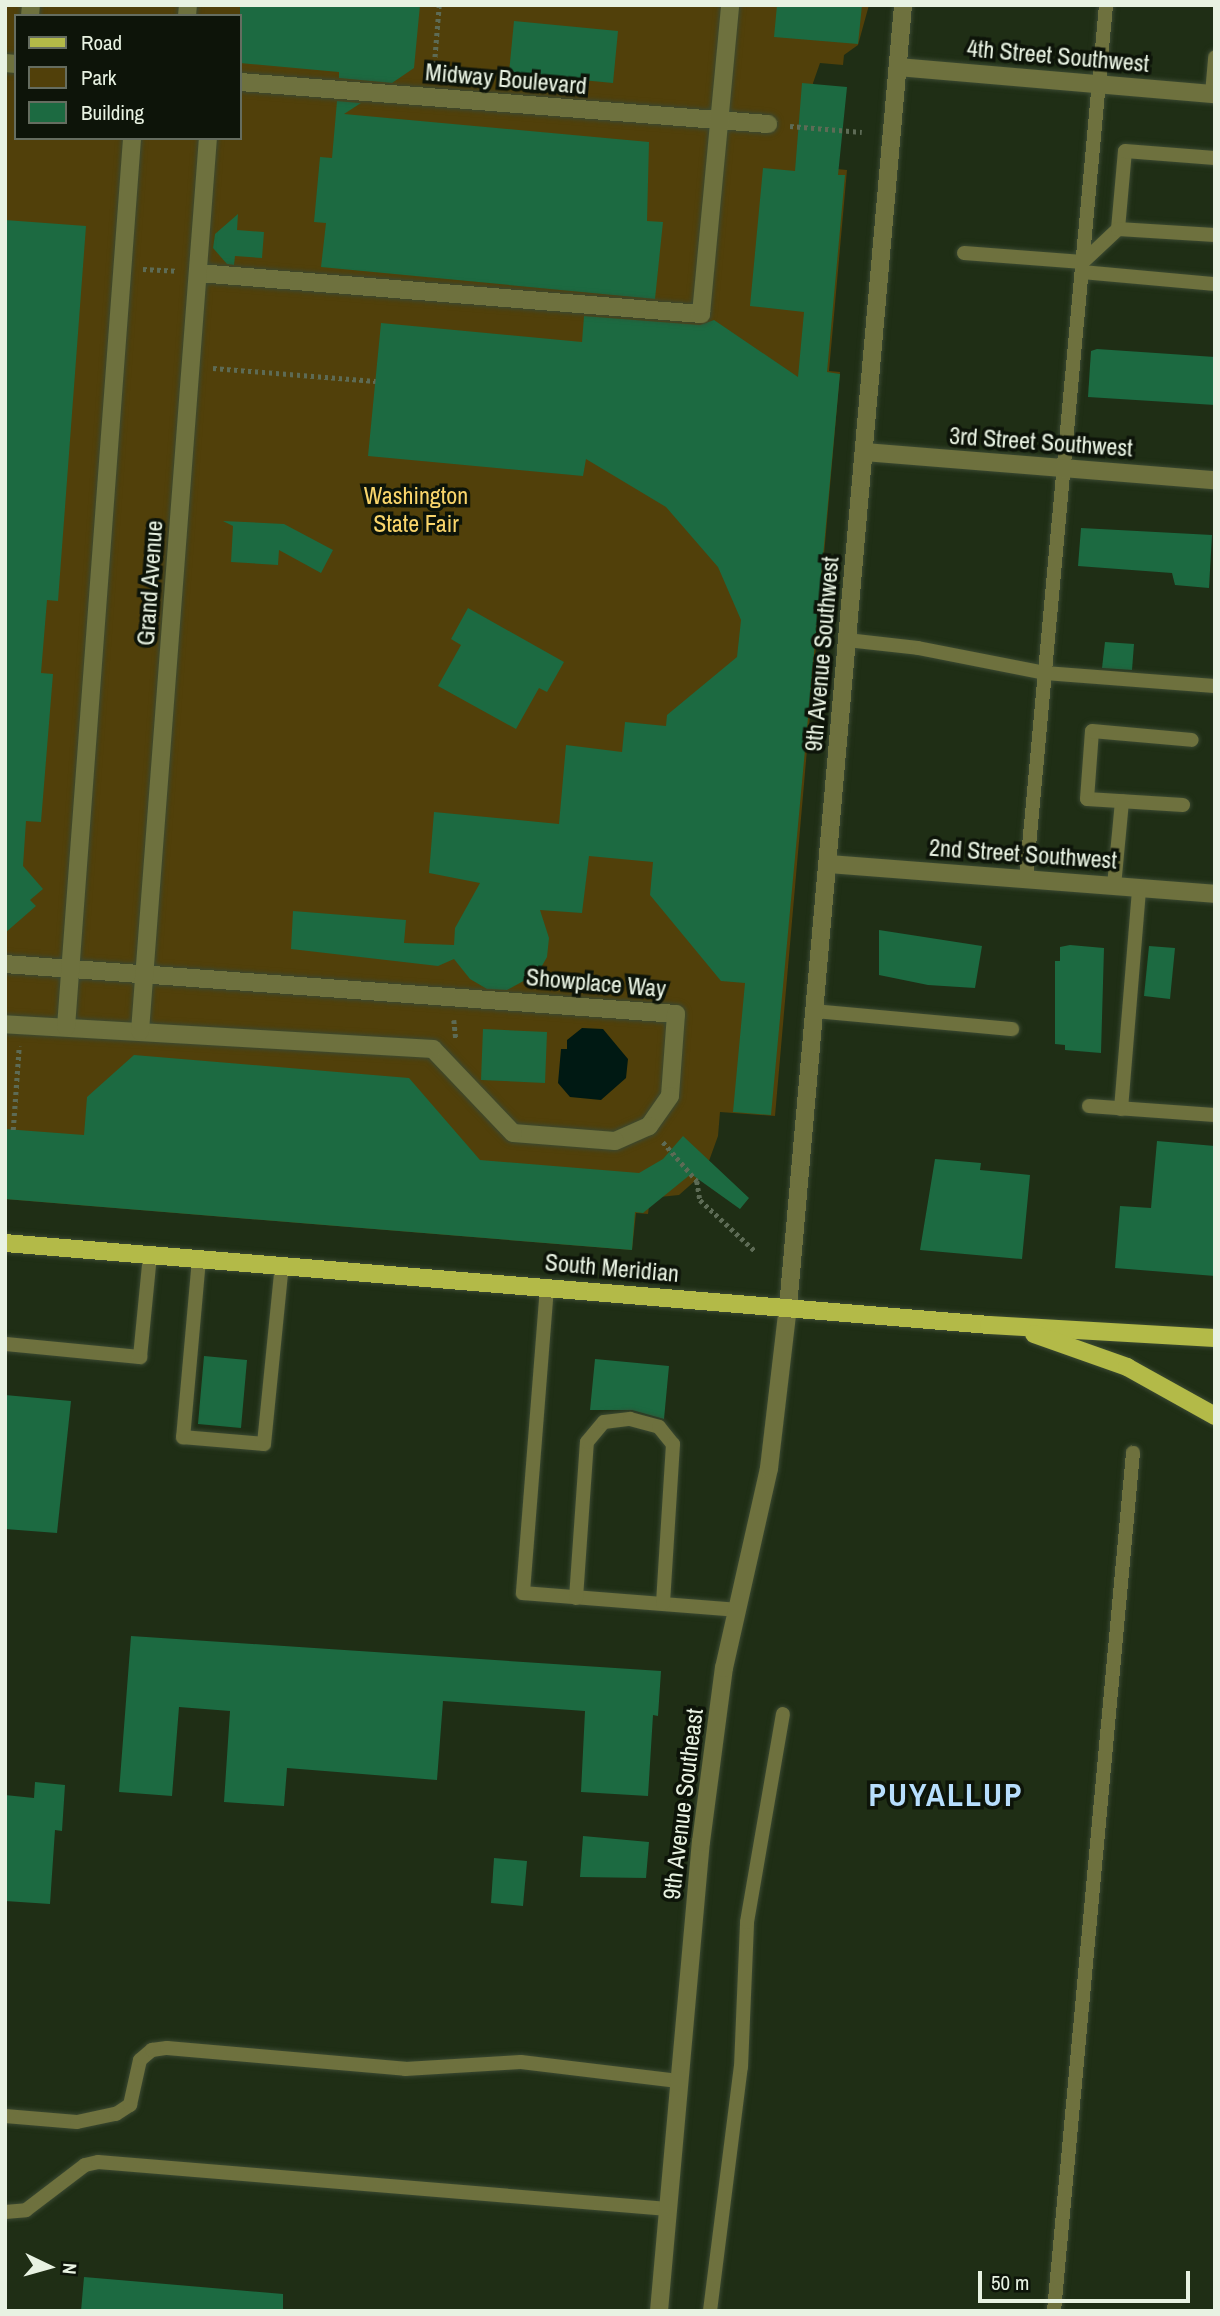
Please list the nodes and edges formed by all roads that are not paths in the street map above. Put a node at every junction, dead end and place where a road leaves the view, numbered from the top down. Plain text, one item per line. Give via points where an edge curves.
1 (730, 5) edge
2 (903, 5) edge
3 (1106, 5) edge
4 (1215, 57) edge
5 (898, 67) junction
6 (242, 82) edge
7 (1098, 84) junction
8 (1214, 94) edge
9 (716, 120) junction
10 (768, 124) road end
11 (132, 140) edge
12 (208, 140) edge
13 (1215, 158) edge
14 (1118, 229) junction
15 (1215, 235) edge
16 (964, 253) dead end
17 (1082, 267) junction
18 (198, 273) junction
19 (1215, 284) edge
20 (864, 452) junction
21 (1063, 468) junction
22 (1215, 480) edge
23 (847, 640) junction
24 (1045, 673) junction
25 (1215, 686) edge
26 (1192, 740) dead end
27 (1122, 801) junction
28 (1183, 805) dead end
29 (828, 864) junction
30 (1026, 879) junction
31 (1114, 886) junction
32 (1139, 888) junction
33 (1215, 894) edge
34 (5, 964) edge
35 (70, 968) junction
36 (145, 974) junction
37 (814, 1011) junction
38 (13, 1024) edge
39 (66, 1027) junction
40 (1012, 1029) dead end
41 (140, 1031) junction
42 (1089, 1106) dead end
43 (1121, 1108) junction
44 (1215, 1115) edge
45 (5, 1243) edge
46 (150, 1255) junction
47 (200, 1259) junction
48 (282, 1265) junction
49 (547, 1287) junction
50 (788, 1307) junction
51 (989, 1325) junction
52 (1215, 1338) edge
53 (5, 1344) edge
54 (1215, 1416) edge
55 (1133, 1453) dead end
56 (576, 1598) junction
57 (663, 1604) junction
58 (737, 1610) junction
59 (783, 1714) dead end
60 (679, 2081) junction
61 (5, 2116) edge
62 (668, 2209) junction
63 (5, 2213) edge
64 (659, 2311) edge
65 (709, 2311) edge
66 (1054, 2311) edge

1 - 9 street
2 - 5 street, 9th Avenue Southwest
3 - 7 lane
4 - 8 lane
5 - 7 street, 4th Street Southwest
5 - 20 street, 9th Avenue Southwest
6 - 9 street, Midway Boulevard
7 - 8 street, 4th Street Southwest
7 - 17 lane
9 - 10 street, Midway Boulevard
9 - 18 street via 701,314
11 - 35 street, Grand Avenue
12 - 18 street, Grand Avenue
13 - 14 lane via 1125,151
14 - 15 lane
14 - 17 lane
16 - 17 lane
17 - 19 lane
17 - 21 lane
18 - 36 street, Grand Avenue
20 - 21 street, 3rd Street Southwest
20 - 23 street, 9th Avenue Southwest
21 - 22 street, 3rd Street Southwest
21 - 24 lane
23 - 24 lane via 918,648
23 - 29 street, 9th Avenue Southwest
24 - 25 lane
24 - 30 lane
26 - 27 lane via 1092,732 1087,799
27 - 28 lane
27 - 31 lane
29 - 30 street, 2nd Street Southwest
29 - 37 street, 9th Avenue Southwest
30 - 31 street, 2nd Street Southwest
31 - 32 street, 2nd Street Southwest
32 - 33 street, 2nd Street Southwest
32 - 43 lane
34 - 35 street, Showplace Way
35 - 36 street, Showplace Way
35 - 39 street, Grand Avenue
36 - 41 street, Grand Avenue
36 - 41 street, Showplace Way via 676,1014 670,1096 649,1126 615,1141 513,1133 433,1049
37 - 40 lane
37 - 50 street, 9th Avenue Southwest
38 - 39 street
39 - 41 street
42 - 43 lane
43 - 44 lane
45 - 46 main road, South Meridian
46 - 47 main road, South Meridian
46 - 53 lane via 140,1357
47 - 48 main road, South Meridian
47 - 48 lane via 183,1437 264,1444
48 - 49 main road, South Meridian
49 - 50 main road, South Meridian
49 - 56 lane via 523,1593
50 - 51 main road, South Meridian
50 - 58 street, 9th Avenue Southeast via 769,1468
51 - 52 main road, South Meridian
51 - 54 main road via 1028,1332 1127,1367
55 - 66 lane
56 - 57 lane
56 - 57 lane via 587,1442 604,1422 630,1419 659,1427 673,1444
57 - 58 lane
58 - 60 street, 9th Avenue Southeast via 724,1668 701,1842
59 - 65 lane via 747,1922 741,2067
60 - 61 lane via 521,2062 405,2068 167,2048 152,2050 140,2060 130,2105 116,2114 77,2122
60 - 62 street, 9th Avenue Southeast
62 - 63 lane via 98,2162 85,2165 26,2210
62 - 64 street, 9th Avenue Southeast

